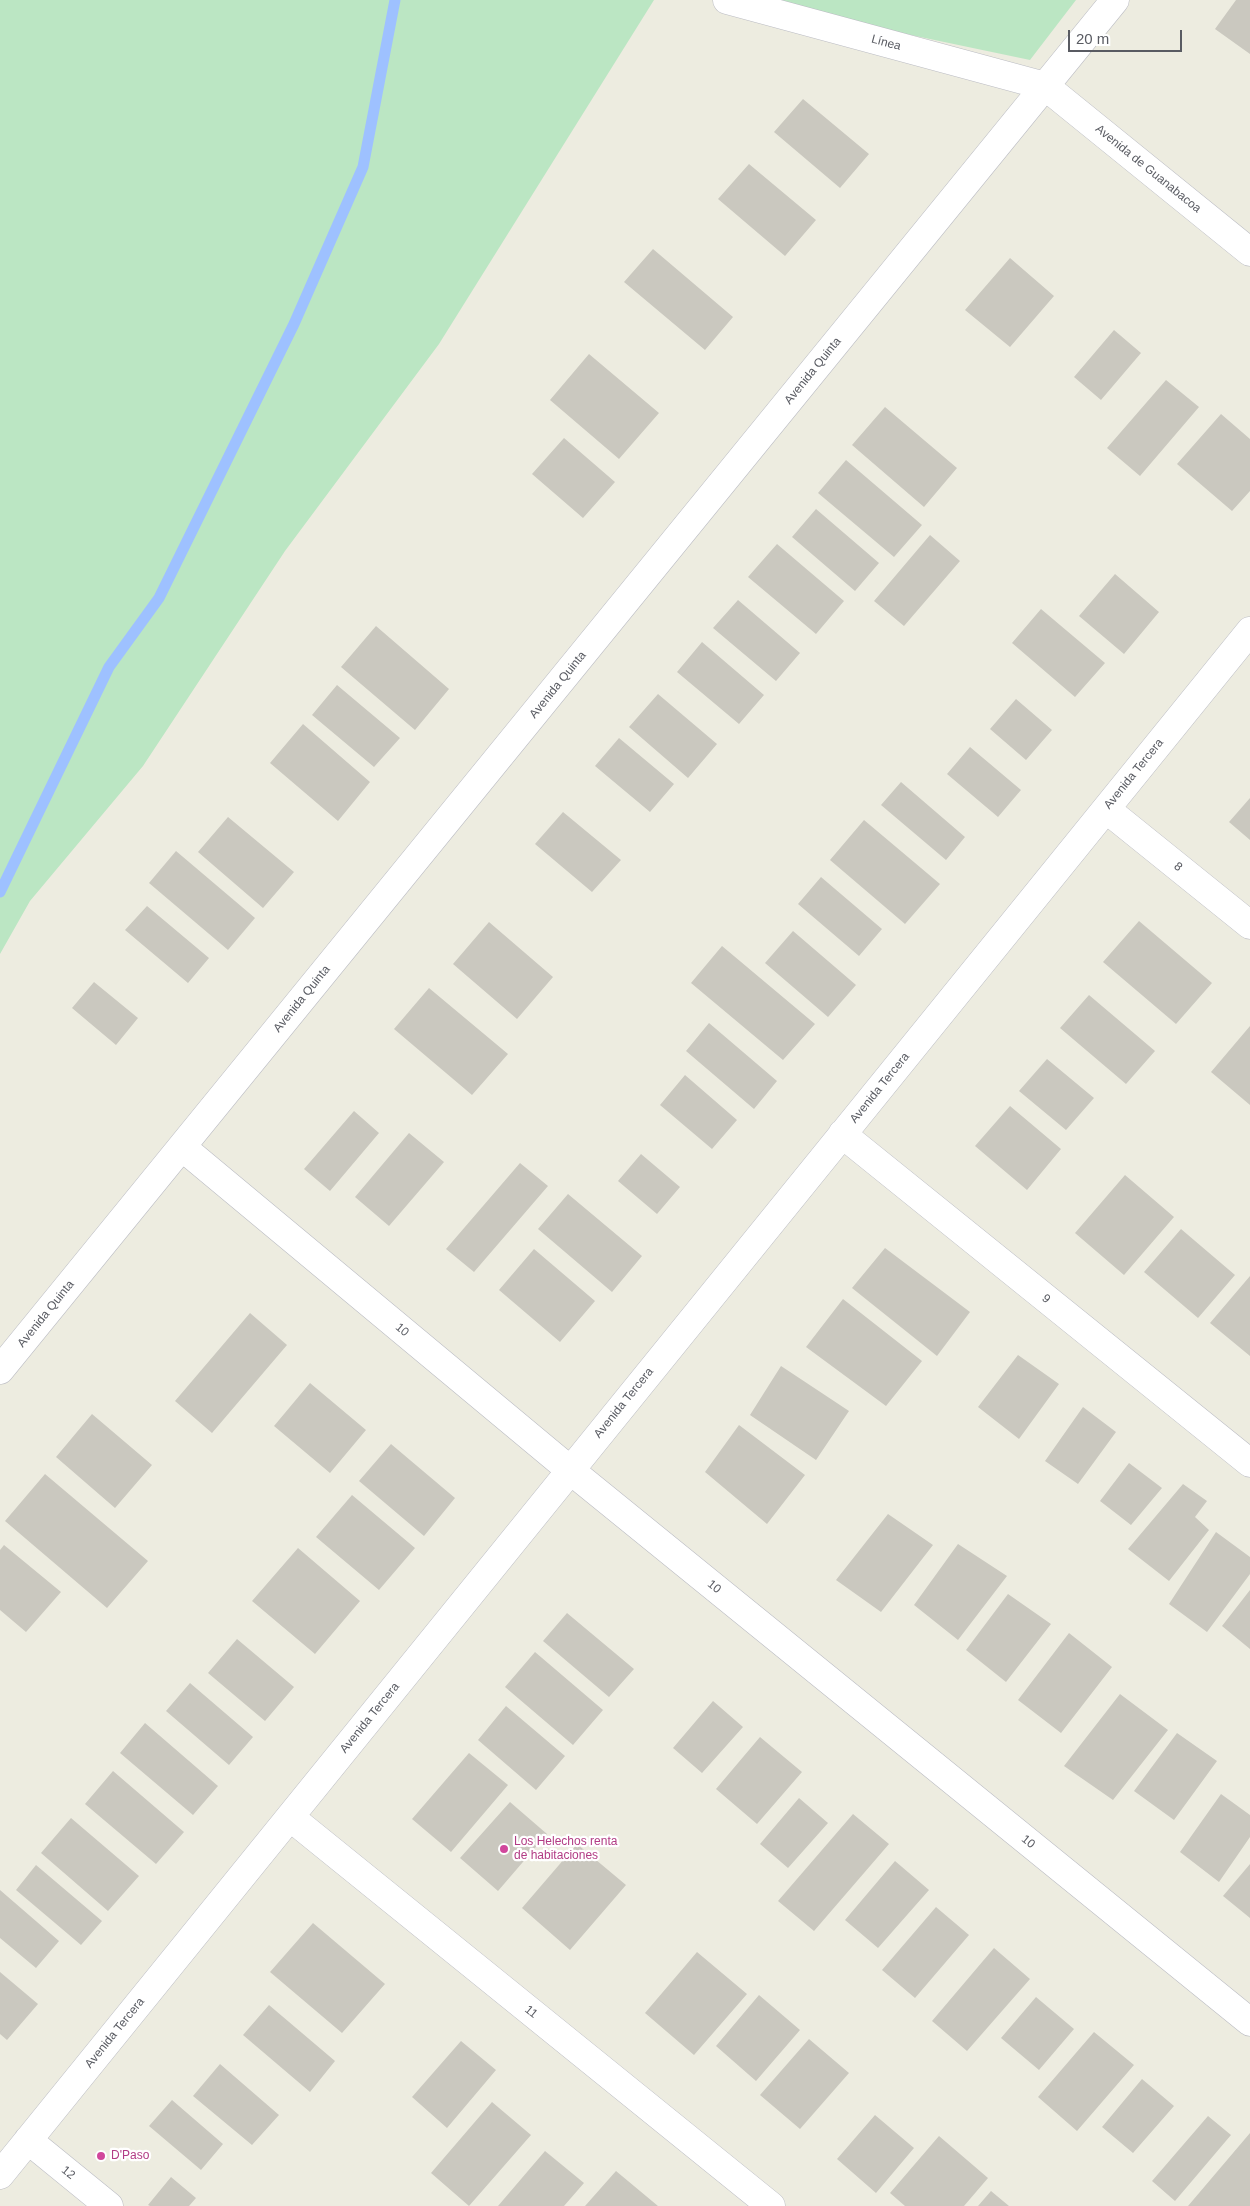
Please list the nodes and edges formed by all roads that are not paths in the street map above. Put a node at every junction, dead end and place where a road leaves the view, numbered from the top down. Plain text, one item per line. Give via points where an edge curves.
1 (727, 0) edge
2 (1115, 0) edge
3 (1045, 86) junction
4 (1250, 252) edge
5 (1250, 631) edge
6 (1106, 809) junction
7 (1250, 925) edge
8 (842, 1134) junction
9 (182, 1146) junction
10 (0, 1370) edge
11 (1250, 1463) edge
12 (570, 1470) junction
13 (290, 1817) junction
14 (1250, 2022) edge
15 (28, 2140) junction
16 (0, 2176) edge
17 (109, 2206) edge
18 (772, 2206) edge

1 - 3 street, Línea
2 - 3 street, Avenida Quinta
3 - 4 street, Avenida de Guanabacoa
3 - 9 street, Avenida Quinta
5 - 6 street, Avenida Tercera
6 - 7 street, 8
6 - 8 street, Avenida Tercera
8 - 11 street, 9
8 - 12 street, Avenida Tercera
9 - 10 street, Avenida Quinta
9 - 12 street, 10
12 - 13 street, Avenida Tercera
12 - 14 street, 10
13 - 15 street, Avenida Tercera
13 - 18 street, 11
15 - 16 street, Avenida Tercera
15 - 17 street, 12

